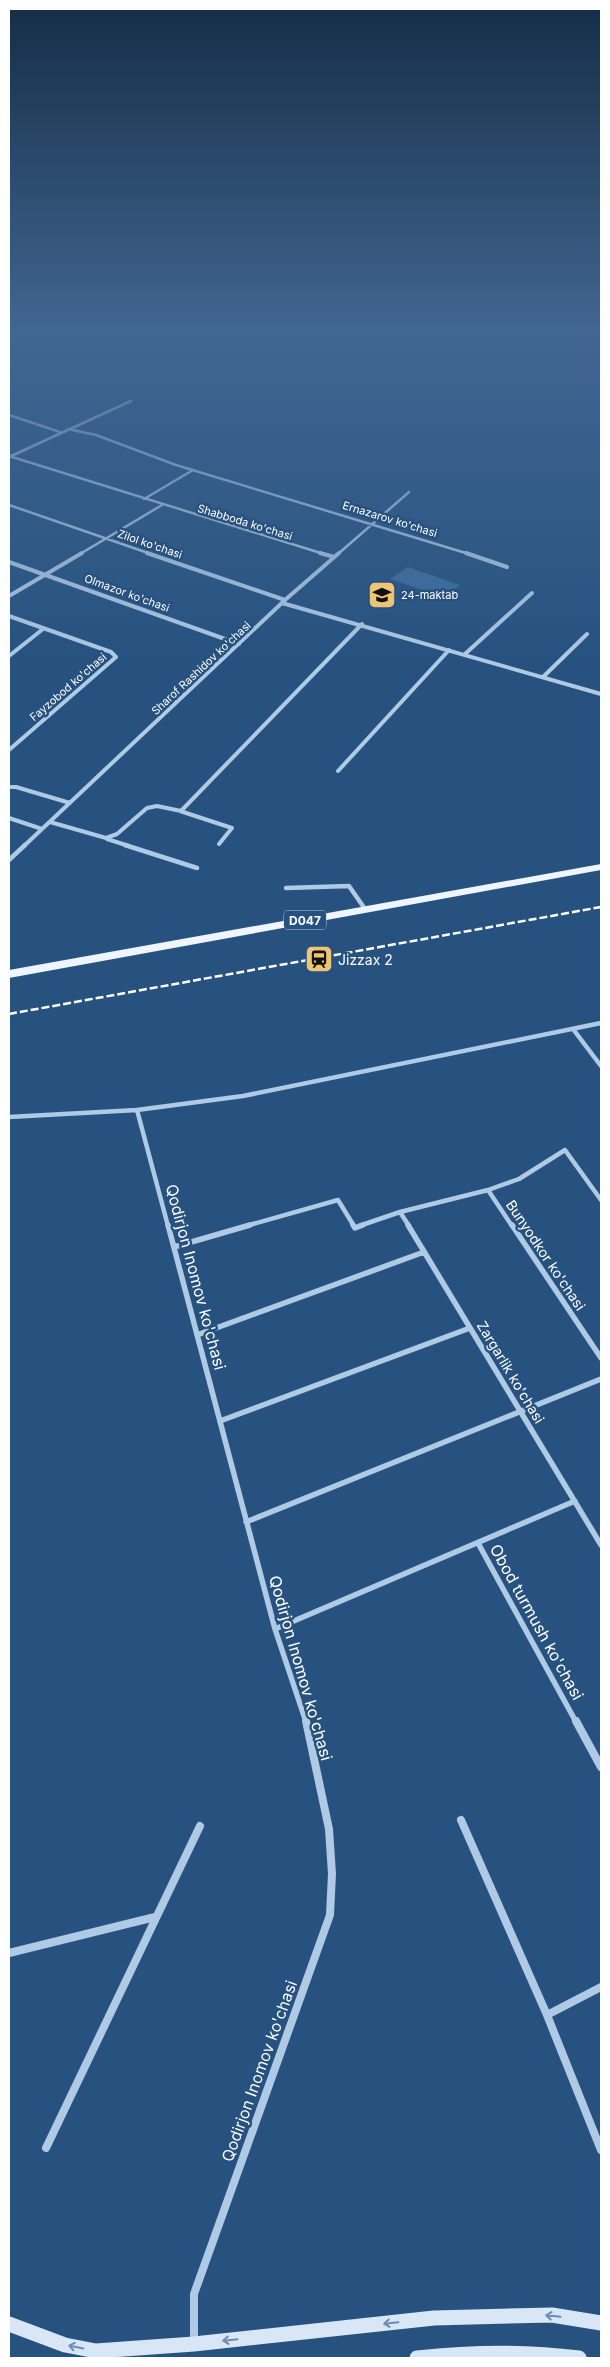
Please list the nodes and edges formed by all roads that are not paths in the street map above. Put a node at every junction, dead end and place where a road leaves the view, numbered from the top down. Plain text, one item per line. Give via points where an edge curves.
1 (45, 439) edge
2 (109, 439) edge
3 (9, 457) edge
4 (193, 470) junction
5 (408, 492) dead end
6 (144, 499) junction
7 (9, 505) edge
8 (162, 505) junction
9 (374, 522) junction
10 (106, 539) junction
11 (334, 558) junction
12 (9, 562) edge
13 (507, 567) dead end
14 (45, 574) junction
15 (532, 593) dead end
16 (9, 596) edge
17 (284, 601) junction
18 (9, 616) edge
19 (362, 624) junction
20 (44, 629) junction
21 (586, 634) dead end
22 (239, 644) junction
23 (449, 650) junction
24 (465, 654) junction
25 (9, 656) edge
26 (543, 677) junction
27 (601, 694) edge
28 (9, 750) edge
29 (338, 771) dead end
30 (9, 787) edge
31 (70, 803) junction
32 (180, 811) junction
33 (9, 818) edge
34 (50, 822) junction
35 (42, 829) junction
36 (106, 838) junction
37 (219, 844) dead end
38 (9, 860) edge
39 (197, 868) dead end
40 (601, 868) edge
41 (286, 888) dead end
42 (365, 909) junction
43 (9, 974) edge
44 (601, 1024) edge
45 (573, 1029) junction
46 (601, 1066) edge
47 (137, 1110) junction
48 (9, 1117) edge
49 (488, 1190) junction
50 (601, 1200) edge
51 (400, 1212) junction
52 (174, 1247) junction
53 (424, 1252) junction
54 (470, 1328) junction
55 (197, 1335) junction
56 (601, 1358) edge
57 (601, 1379) edge
58 (521, 1411) junction
59 (220, 1421) junction
60 (575, 1501) junction
61 (246, 1522) junction
62 (478, 1543) junction
63 (601, 1545) edge
64 (275, 1630) junction
65 (601, 1767) edge
66 (460, 1820) dead end
67 (200, 1826) dead end
68 (155, 1917) junction
69 (9, 1953) edge
70 (601, 1987) edge
71 (547, 2015) junction
72 (46, 2148) dead end
73 (601, 2150) edge
74 (9, 2324) edge
75 (601, 2324) edge
76 (194, 2344) junction
77 (416, 2358) edge
78 (578, 2358) edge

1 - 3 street
2 - 4 street, Ernazarov ko'chasi via 141,454
3 - 6 street, Shabboda ko'chasi
4 - 6 street
4 - 9 street, Ernazarov ko'chasi
5 - 9 street, Sharof Rashidov ko'chasi
6 - 8 street, Shabboda ko'chasi
7 - 10 street, Zilol ko'chasi
8 - 10 street
8 - 11 street, Shabboda ko'chasi
9 - 11 street, Sharof Rashidov ko'chasi
9 - 13 street, Ernazarov ko'chasi
10 - 14 street
10 - 17 street, Zilol ko'chasi
11 - 17 street, Sharof Rashidov ko'chasi
12 - 14 street, Olmazor ko'chasi
14 - 16 street
14 - 22 street, Olmazor ko'chasi
15 - 24 street
17 - 19 street, Zilol ko'chasi
17 - 22 street, Sharof Rashidov ko'chasi
18 - 20 street
19 - 23 street, Zilol ko'chasi
19 - 32 street
20 - 25 street
20 - 28 street, Fayzobod ko'chasi via 111,652 116,657
21 - 26 street
22 - 31 street, Sharof Rashidov ko'chasi
23 - 24 street, Zilol ko'chasi
23 - 29 street
24 - 26 street, Zilol ko'chasi
26 - 27 street, Zilol ko'chasi
30 - 31 street
31 - 34 street, Sharof Rashidov ko'chasi
32 - 36 street via 158,806 147,808 117,834
32 - 37 street via 232,828
33 - 35 street
34 - 35 street, Sharof Rashidov ko'chasi
34 - 36 street
35 - 38 street, Sharof Rashidov ko'chasi
36 - 39 street
40 - 42 main road, D047
41 - 42 street via 349,886
42 - 43 main road, D047
44 - 45 street
45 - 46 street
45 - 47 street via 243,1096
47 - 48 street
47 - 52 street, Qodirjon Inomov ko'chasi
49 - 50 street via 519,1179 564,1150
49 - 51 street
49 - 56 street, Bunyodkor ko'chasi
51 - 52 street via 355,1228 338,1200
51 - 53 street, Zargarlik ko'chasi
52 - 55 street, Qodirjon Inomov ko'chasi
53 - 54 street, Zargarlik ko'chasi
53 - 55 street
54 - 58 street, Zargarlik ko'chasi
54 - 59 street
55 - 59 street, Qodirjon Inomov ko'chasi
57 - 58 street
58 - 60 street, Zargarlik ko'chasi
58 - 61 street
59 - 61 street, Qodirjon Inomov ko'chasi
60 - 62 street
60 - 63 street, Zargarlik ko'chasi
61 - 64 street, Qodirjon Inomov ko'chasi
62 - 64 street
62 - 65 street, Obod turmush ko'chasi
64 - 76 street, Qodirjon Inomov ko'chasi via 307,1724 329,1828 330,1915 194,2294
66 - 71 street
67 - 68 street
68 - 69 street
68 - 72 street
70 - 71 street
71 - 73 street
76 -> 74 main road via 96,2351 65,2345
75 -> 76 main road via 552,2315 443,2317
77 - 78 main road via 490,2352 544,2353

